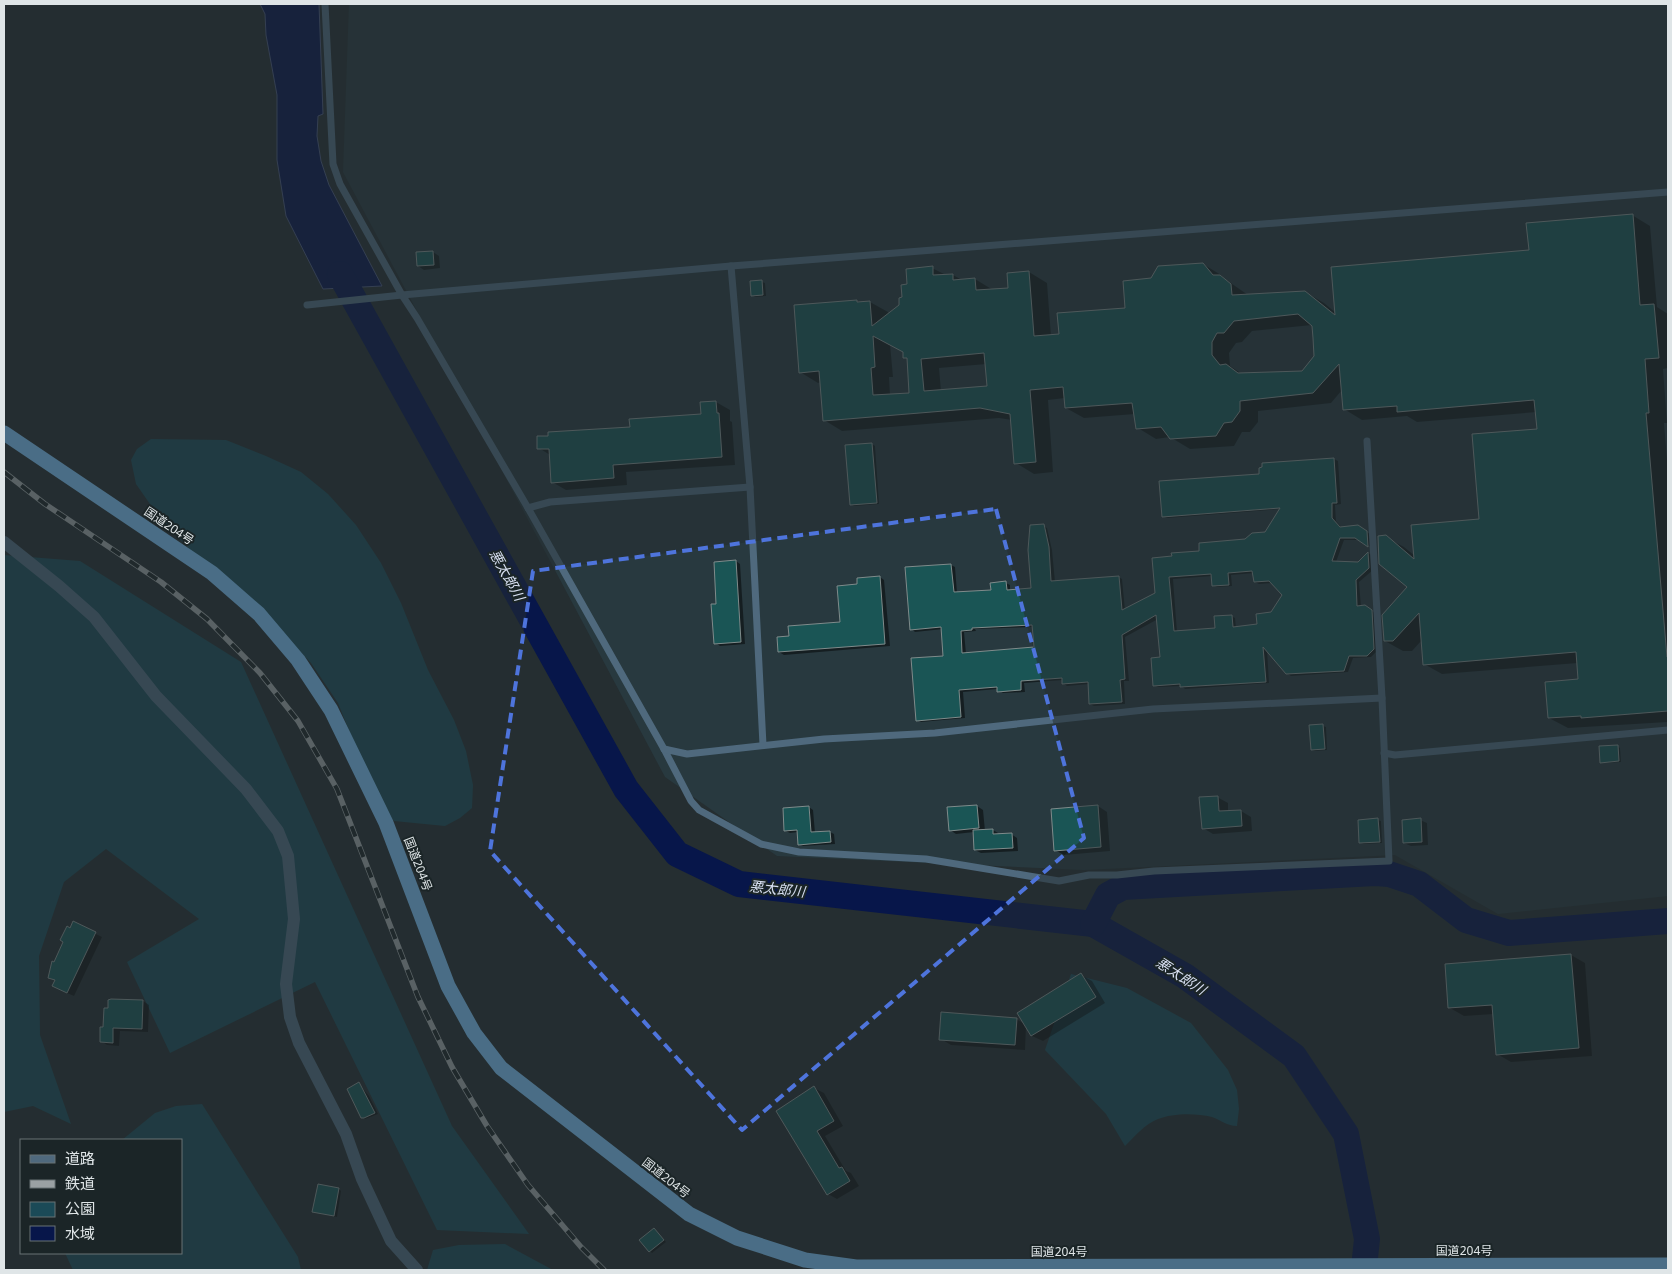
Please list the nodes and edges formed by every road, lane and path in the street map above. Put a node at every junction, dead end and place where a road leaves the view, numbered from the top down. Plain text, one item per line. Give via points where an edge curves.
1 (325, 4) edge
2 (1668, 192) edge
3 (731, 266) junction
4 (402, 295) junction
5 (307, 305) dead end
6 (4, 433) edge
7 (1367, 441) dead end
8 (750, 487) junction
9 (528, 508) junction
10 (4, 542) edge
11 (1382, 698) junction
12 (1668, 730) edge
13 (763, 745) junction
14 (664, 749) junction
15 (1384, 753) junction
16 (1668, 1265) edge
17 (417, 1270) edge

1 - 4 lane via 332,164
2 - 3 lane
3 - 4 lane
3 - 8 lane
4 - 5 lane
4 - 9 lane
6 - 16 highway, 国道204号 via 212,573 259,614 298,660 331,710 386,823 448,986 474,1033 501,1068 689,1214 737,1238 804,1260 856,1267
7 - 11 lane
8 - 9 lane via 550,502
8 - 13 lane
9 - 14 lane
10 - 17 street via 94,617 156,696 246,788 278,831 288,856 294,919 286,984 290,1017 298,1042 346,1134 362,1179 391,1241
11 - 13 lane via 1153,709 934,733
11 - 15 lane
12 - 15 lane via 1395,755
13 - 14 lane via 687,754
14 - 15 lane via 699,810 761,844 799,852 926,859 1060,881 1089,875 1154,871 1389,861

